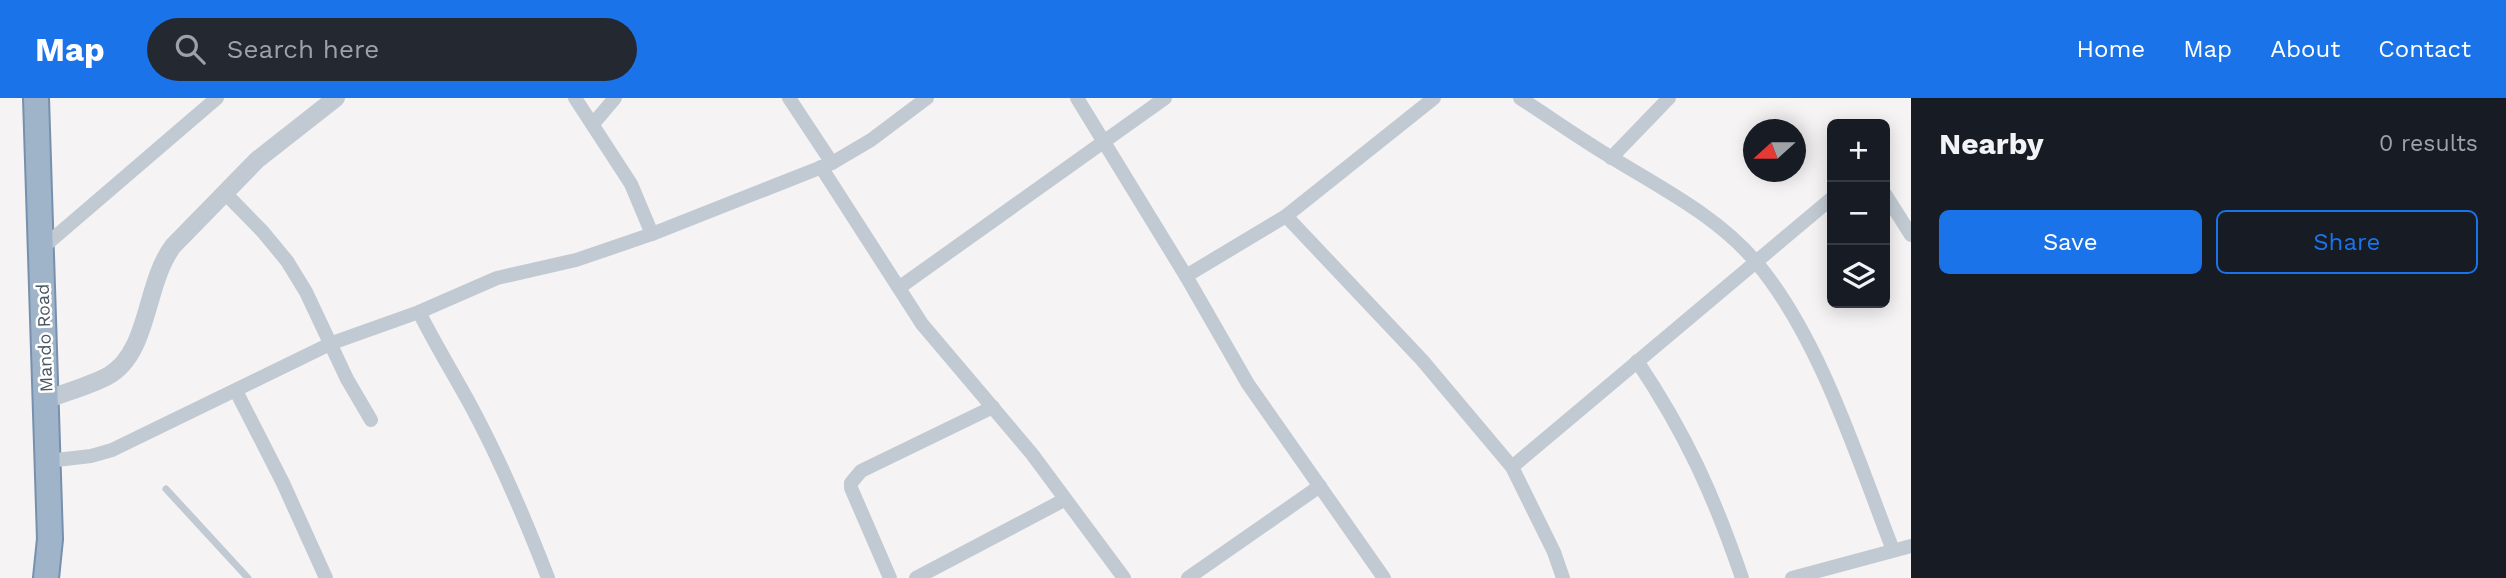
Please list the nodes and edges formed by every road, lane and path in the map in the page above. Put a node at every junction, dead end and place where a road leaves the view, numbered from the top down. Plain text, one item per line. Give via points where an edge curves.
1 (21, 98) edge
2 (36, 98) edge
3 (218, 98) edge
4 (336, 98) edge
5 (575, 98) edge
6 (615, 98) edge
7 (789, 98) edge
8 (927, 98) edge
9 (1077, 98) edge
10 (1165, 98) edge
11 (1434, 98) edge
12 (1520, 98) edge
13 (1669, 98) edge
14 (593, 124) junction
15 (1103, 141) junction
16 (1611, 158) junction
17 (826, 165) junction
18 (226, 194) junction
19 (1827, 202) edge
20 (1890, 202) edge
21 (1286, 216) junction
22 (652, 234) junction
23 (1911, 235) edge
24 (41, 249) junction
25 (1756, 262) junction
26 (1186, 276) junction
27 (900, 287) junction
28 (419, 312) junction
29 (332, 343) junction
30 (1637, 361) junction
31 (236, 391) junction
32 (46, 400) junction
33 (993, 407) junction
34 (370, 420) dead end
35 (48, 461) junction
36 (1512, 467) junction
37 (1320, 486) junction
38 (166, 489) dead end
39 (1064, 500) junction
40 (1911, 546) edge
41 (1893, 550) junction
42 (1194, 576) edge
43 (31, 578) edge
44 (46, 578) edge
45 (248, 578) edge
46 (326, 578) edge
47 (546, 578) edge
48 (890, 578) edge
49 (916, 578) edge
50 (1124, 578) edge
51 (1384, 578) edge
52 (1563, 578) edge
53 (1742, 578) edge
54 (1792, 578) edge

1 - 43 highway, Mando Road via 34,465
2 - 24 highway, Mando Road
3 - 24 street
4 - 18 street via 257,160
5 - 14 street
6 - 14 street
7 - 17 street
8 - 17 street via 871,140
9 - 15 street
10 - 15 street
11 - 21 street
12 - 16 street
13 - 16 street
14 - 22 street via 631,184
15 - 26 street
15 - 27 street
16 - 25 street via 1686,203
17 - 22 street
17 - 27 street
18 - 29 street via 287,261
18 - 32 street via 162,261 140,335 122,364 109,375
19 - 25 street
20 - 23 street
21 - 26 street
21 - 36 street via 1422,360
22 - 28 street via 576,260 497,278
24 - 32 highway, Mando Road
25 - 30 street
25 - 41 street via 1794,318 1825,378
26 - 37 street via 1248,384
27 - 33 street via 922,324
28 - 29 street
28 - 47 street via 471,406 534,540
29 - 31 street
29 - 34 street
30 - 36 street
30 - 53 street via 1693,454
31 - 35 street via 112,450
31 - 46 street
32 - 35 highway, Mando Road
33 - 39 street
33 - 48 street via 861,471 851,482
35 - 44 highway, Mando Road
36 - 52 street
37 - 42 street
37 - 51 street
38 - 45 lane
39 - 49 street
39 - 50 street
40 - 41 street
41 - 54 street

